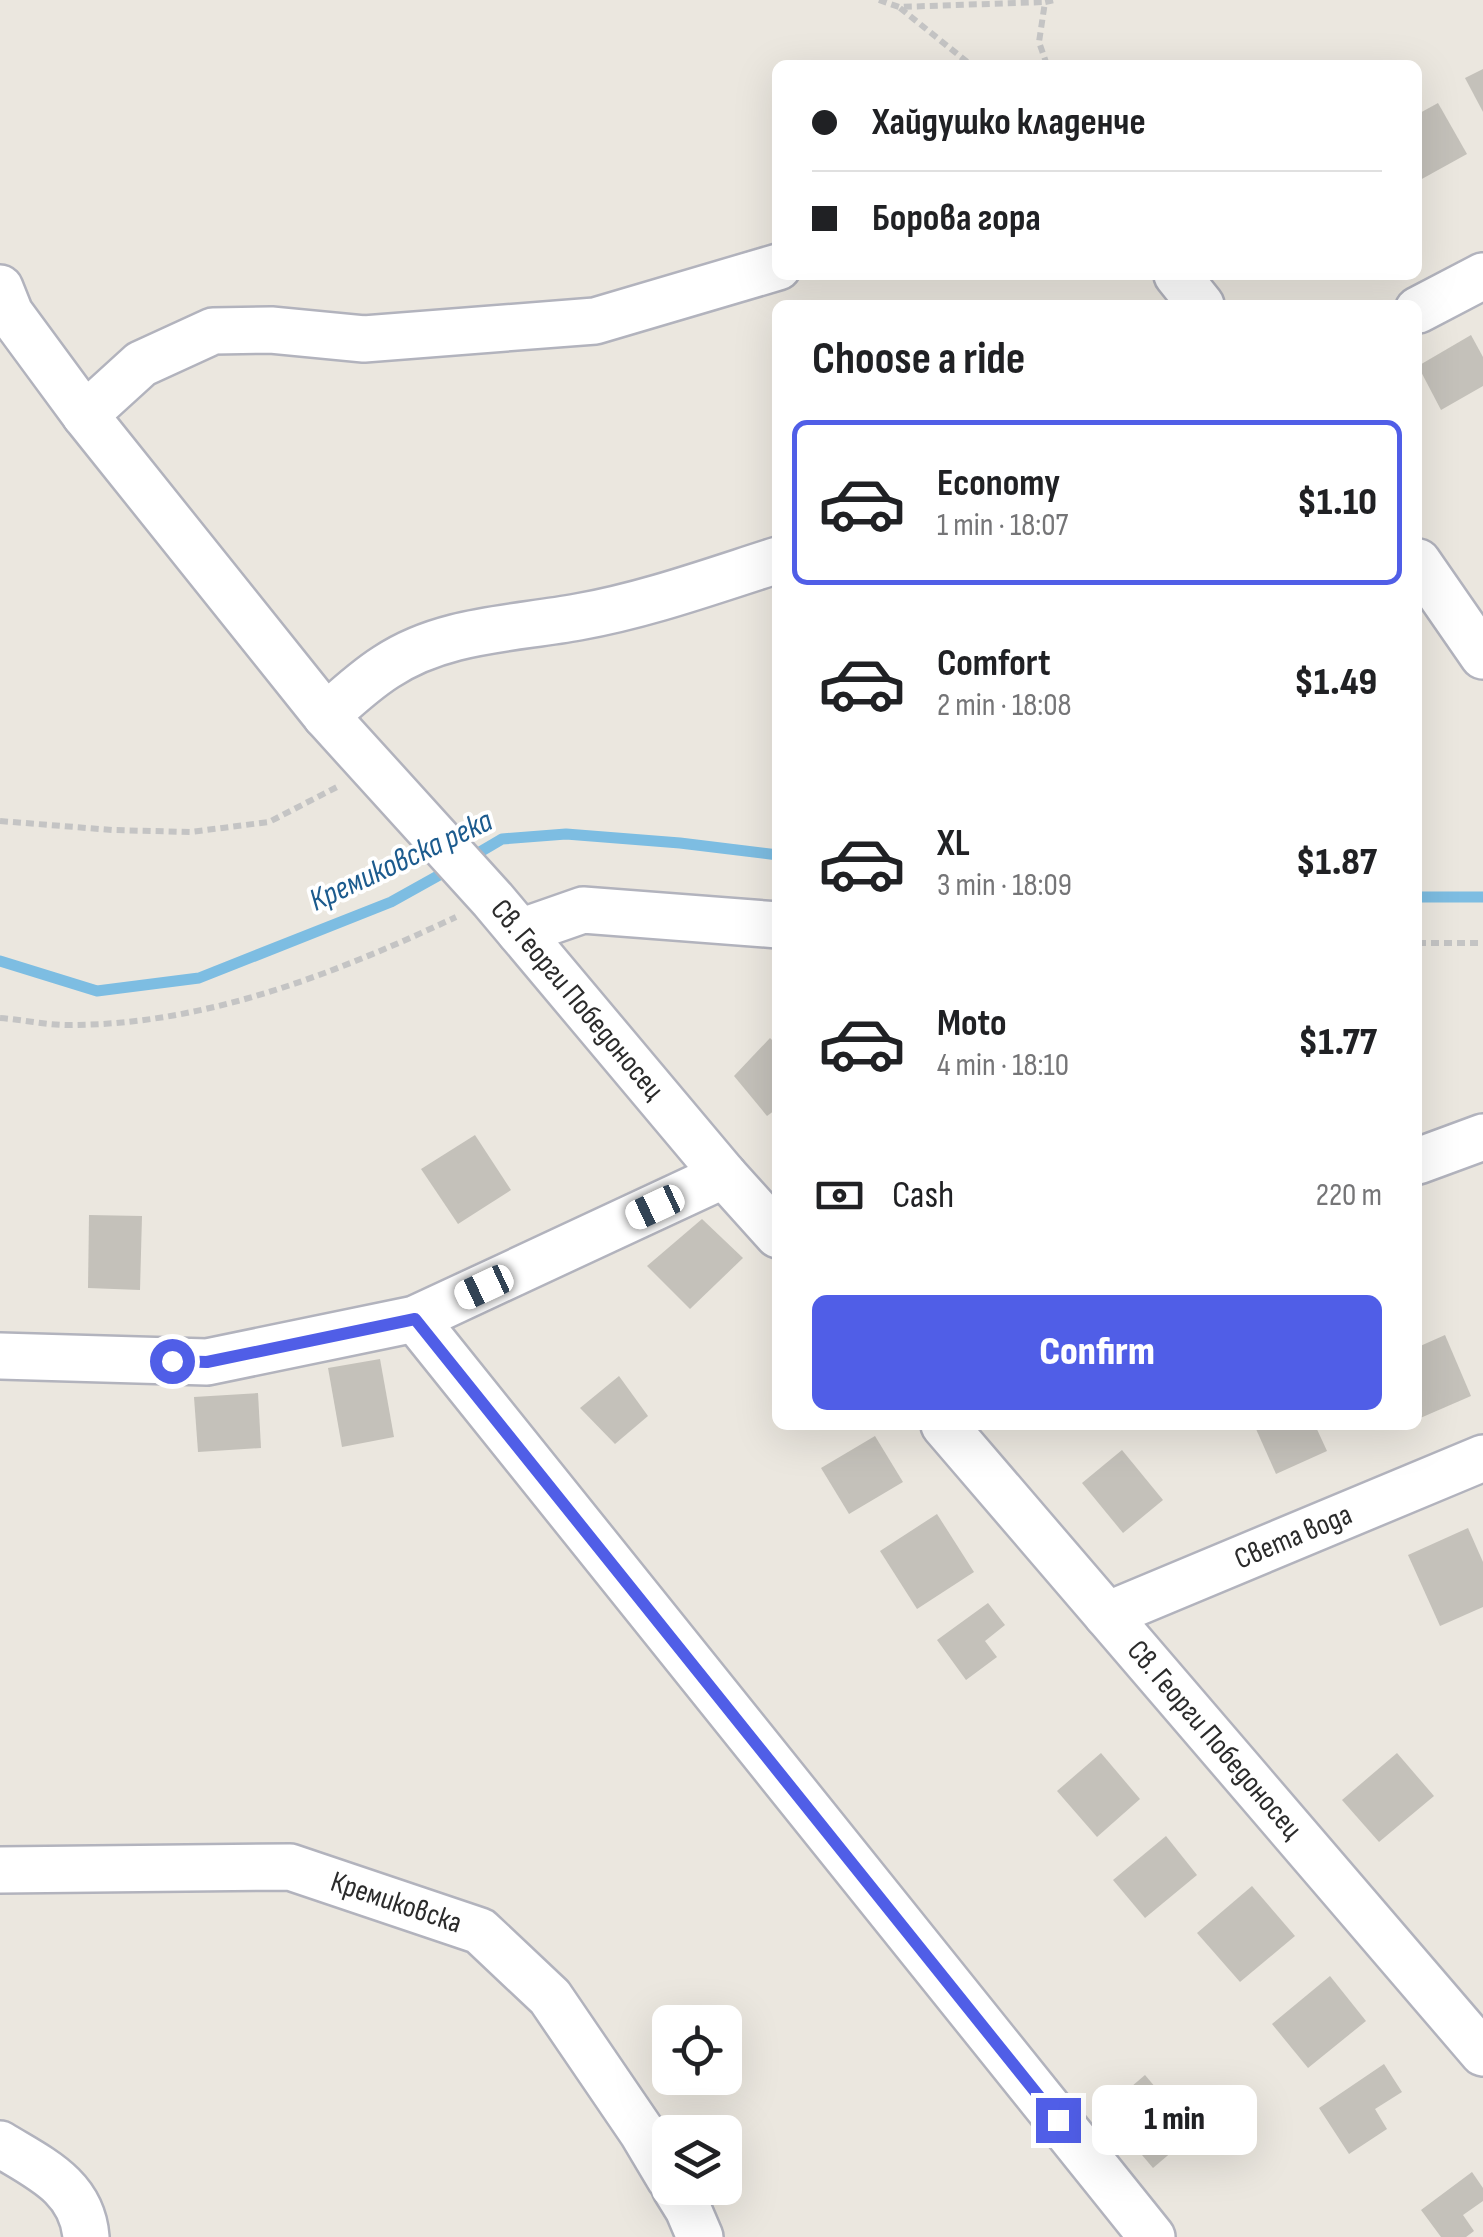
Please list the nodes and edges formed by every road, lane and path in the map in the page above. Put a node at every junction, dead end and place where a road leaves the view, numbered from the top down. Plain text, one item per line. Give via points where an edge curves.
1 (879, 0) edge
2 (1050, 1) edge
3 (899, 7) junction
4 (965, 60) edge
5 (1045, 60) edge
6 (772, 269) edge
7 (1483, 276) edge
8 (1181, 280) edge
9 (0, 288) edge
10 (1197, 300) edge
11 (1422, 308) edge
12 (85, 414) junction
13 (772, 562) edge
14 (1422, 568) edge
15 (1483, 656) edge
16 (326, 716) junction
17 (373, 768) junction
18 (0, 821) edge
19 (507, 916) junction
20 (772, 925) edge
21 (1422, 943) edge
22 (1483, 943) edge
23 (0, 1018) edge
24 (1483, 1137) edge
25 (1422, 1159) edge
26 (724, 1175) junction
27 (772, 1228) edge
28 (415, 1319) junction
29 (0, 1356) edge
30 (948, 1430) edge
31 (1483, 1458) edge
32 (1107, 1615) junction
33 (0, 1870) edge
34 (1483, 2054) edge
35 (0, 2144) edge
36 (652, 2149) edge
37 (686, 2205) edge
38 (86, 2237) edge
39 (700, 2237) edge
40 (1152, 2237) edge

1 - 3 path
2 - 3 path
2 - 5 path via 1038,42
3 - 4 path
6 - 12 street via 594,321 364,339 212,331 141,364
7 - 11 street
8 - 10 street
9 - 12 street, Св. Георги Победоносец via 10,313
12 - 16 street, Св. Георги Победоносец
13 - 16 street via 578,617 444,640 388,665
14 - 15 street
16 - 17 street, Св. Георги Победоносец
17 - 18 path via 270,822 190,832
17 - 19 street, Св. Георги Победоносец
19 - 20 street via 583,910
19 - 23 path via 391,947 260,996 162,1019 73,1025
19 - 26 street, Св. Георги Победоносец
21 - 22 path
24 - 25 street
26 - 27 street, Св. Георги Победоносец
26 - 28 street
28 - 29 street via 207,1362
28 - 40 street
30 - 32 street, Св. Георги Победоносец
31 - 32 street, Света вода
32 - 34 street, Св. Георги Победоносец
33 - 36 street, Кремиковска via 290,1867 480,1931 550,1997
35 - 38 street via 61,2184 77,2202
37 - 39 street

